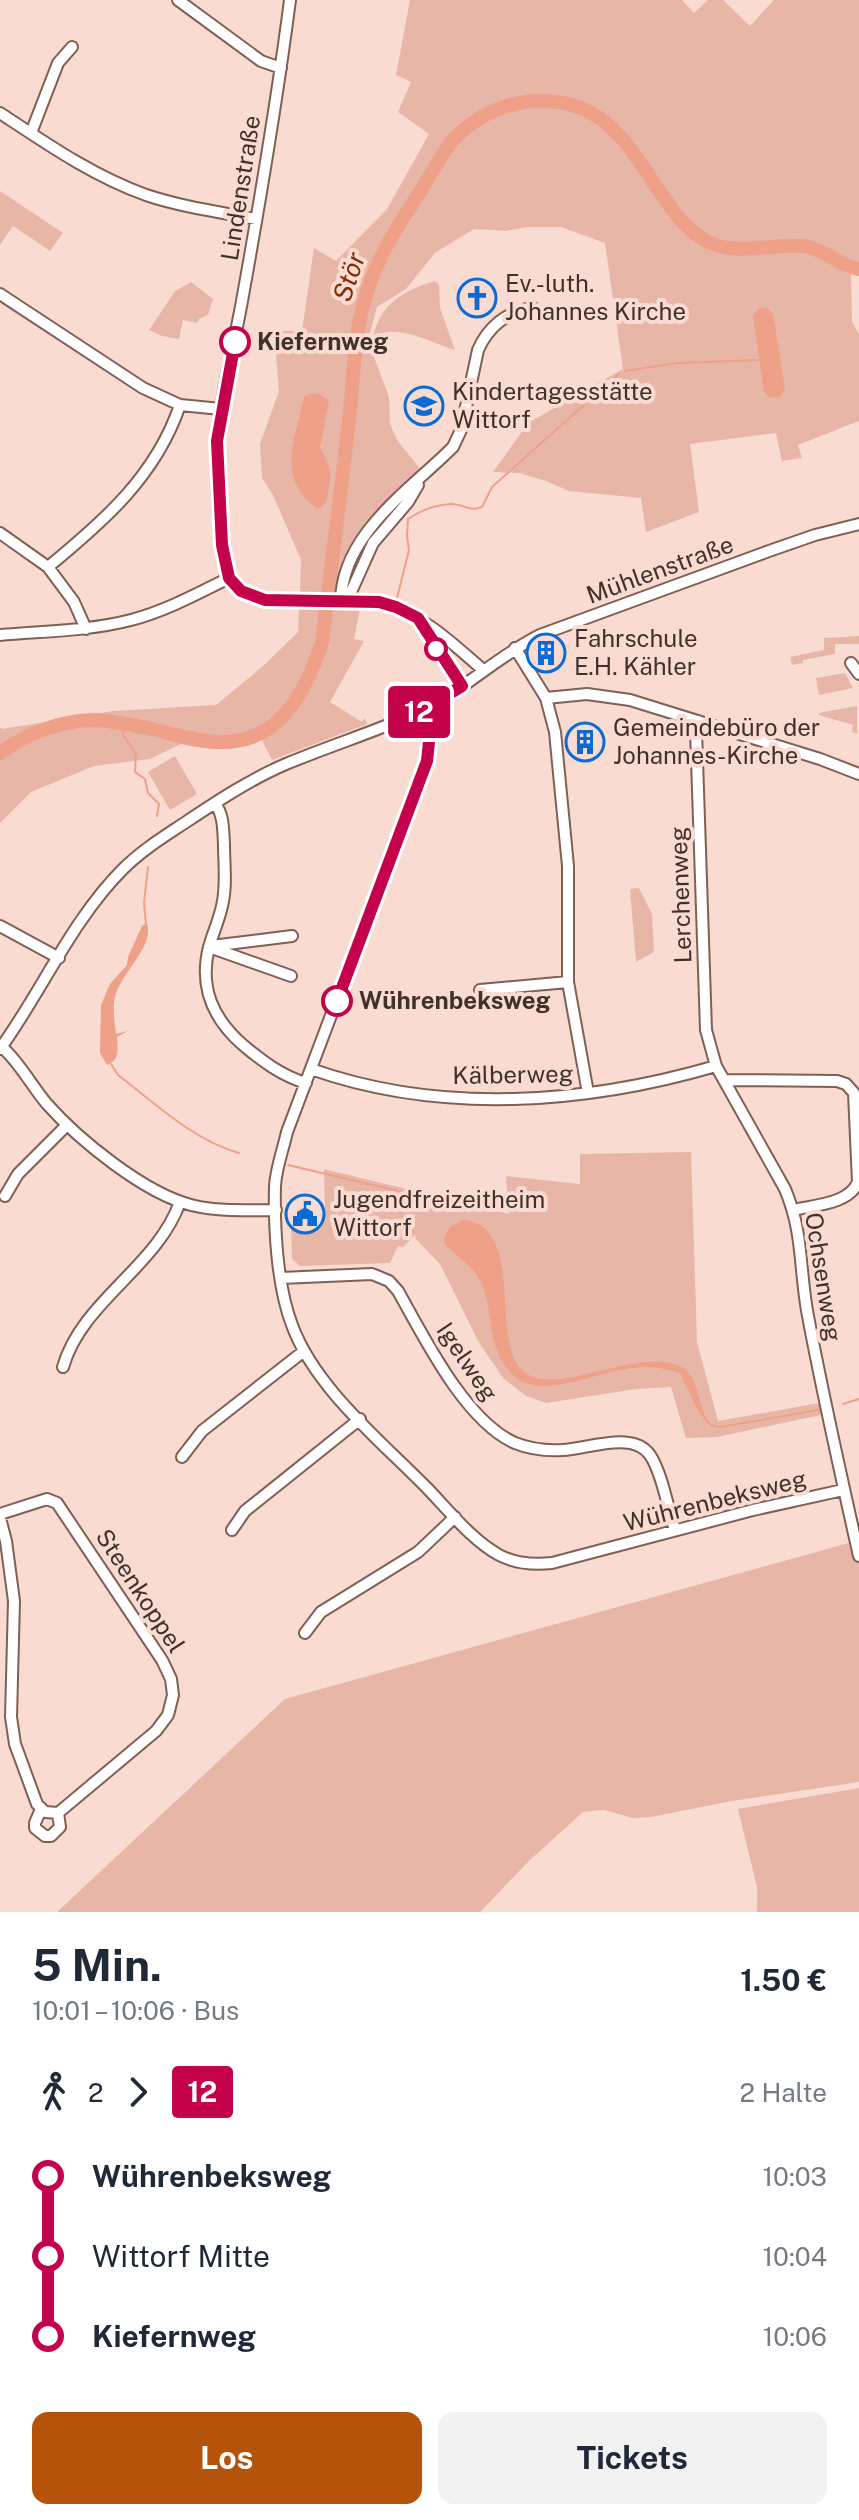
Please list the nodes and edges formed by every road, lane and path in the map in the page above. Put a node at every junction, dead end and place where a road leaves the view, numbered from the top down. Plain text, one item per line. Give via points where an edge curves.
1 (178, 0) edge
2 (290, 0) edge
3 (72, 47) dead end
4 (281, 68) junction
5 (0, 113) edge
6 (31, 133) junction
7 (256, 219) junction
8 (0, 294) edge
9 (533, 308) dead end
10 (180, 405) junction
11 (221, 409) junction
12 (859, 524) edge
13 (0, 533) edge
14 (48, 567) junction
15 (229, 578) junction
16 (341, 601) junction
17 (418, 618) junction
18 (86, 629) junction
19 (0, 635) edge
20 (515, 648) junction
21 (851, 663) dead end
22 (483, 670) junction
23 (859, 674) edge
24 (462, 686) junction
25 (546, 698) junction
26 (419, 712) junction
27 (698, 721) junction
28 (859, 774) edge
29 (215, 803) junction
30 (0, 926) edge
31 (292, 936) dead end
32 (209, 947) junction
33 (59, 958) junction
34 (291, 976) dead end
35 (568, 982) junction
36 (480, 990) dead end
37 (1, 1048) edge
38 (716, 1066) junction
39 (311, 1069) junction
40 (725, 1080) junction
41 (306, 1083) junction
42 (588, 1093) junction
43 (67, 1125) junction
44 (5, 1196) dead end
45 (180, 1202) junction
46 (276, 1210) junction
47 (793, 1210) junction
48 (281, 1278) junction
49 (304, 1351) junction
50 (63, 1367) dead end
51 (360, 1419) junction
52 (182, 1457) dead end
53 (843, 1490) junction
54 (0, 1516) edge
55 (455, 1517) junction
56 (232, 1530) dead end
57 (675, 1530) junction
58 (859, 1556) edge
59 (4, 1560) edge
60 (305, 1633) dead end
61 (41, 1809) junction
62 (58, 1813) junction

1 - 4 street via 261,61
2 - 4 street, Lindenstraße
3 - 6 street via 58,63
4 - 7 street, Lindenstraße
5 - 6 street
6 - 7 street via 91,171 146,195
7 - 11 street, Lindenstraße
8 - 10 street via 143,388
9 - 16 street via 514,312 482,339 453,447 421,479 373,543
10 - 11 street
10 - 14 street via 164,443 132,490
11 - 15 street via 218,467
12 - 20 street, Mühlenstraße via 759,555
13 - 14 street
14 - 18 street
15 - 16 street via 255,598
15 - 18 street via 138,618
16 - 17 street via 379,602
17 - 22 street
17 - 24 street
18 - 19 street
20 - 22 street, Mühlenstraße
20 - 25 street
21 - 23 street
22 - 24 street, Mühlenstraße
24 - 26 street, Mühlenstraße
25 - 27 street via 613,696
25 - 35 street via 555,732 567,852
26 - 29 street, Mühlenstraße via 286,764
26 - 39 street, Wührenbeksweg via 429,742 427,761
27 - 28 street
27 - 38 street, Lerchenweg via 706,1030
29 - 32 street via 223,817 225,893
29 - 33 street, Mühlenstraße via 124,868
30 - 33 street
31 - 32 street
32 - 34 street
32 - 41 street via 205,984 216,1015 255,1054
33 - 37 street, Mühlenstraße
35 - 36 street
35 - 42 street
37 - 43 street
38 - 40 street, Ochsenweg
38 - 42 street, Kälberweg
39 - 41 street, Wührenbeksweg
39 - 42 street, Kälberweg via 427,1095 518,1099
40 - 47 street, Ochsenweg
40 - 47 street via 837,1081 854,1093 855,1189 846,1197
41 - 46 street, Wührenbeksweg via 278,1165
43 - 44 street via 18,1174
43 - 45 street via 112,1161
45 - 46 street via 215,1209
45 - 50 street via 152,1249 73,1340
46 - 48 street, Wührenbeksweg
47 - 53 street, Ochsenweg
48 - 49 street, Wührenbeksweg
48 - 57 street, Igelweg via 372,1274 389,1281 482,1420 516,1443 543,1450 624,1443 641,1447 651,1457
49 - 51 street, Wührenbeksweg
49 - 52 street via 202,1431
51 - 55 street, Wührenbeksweg
51 - 56 street via 245,1511
53 - 57 street, Wührenbeksweg
53 - 58 street, Ochsenweg
54 - 59 street, Steenkoppel
54 - 62 street, Steenkoppel via 47,1499 57,1503 157,1652 172,1684 171,1709 156,1731
55 - 57 street, Wührenbeksweg via 495,1553 534,1565
55 - 60 street via 418,1552 321,1612
59 - 61 street, Steenkoppel via 14,1601 11,1723 20,1762
61 - 62 street
61 - 62 street, Steenkoppel via 35,1828 45,1836 60,1827

